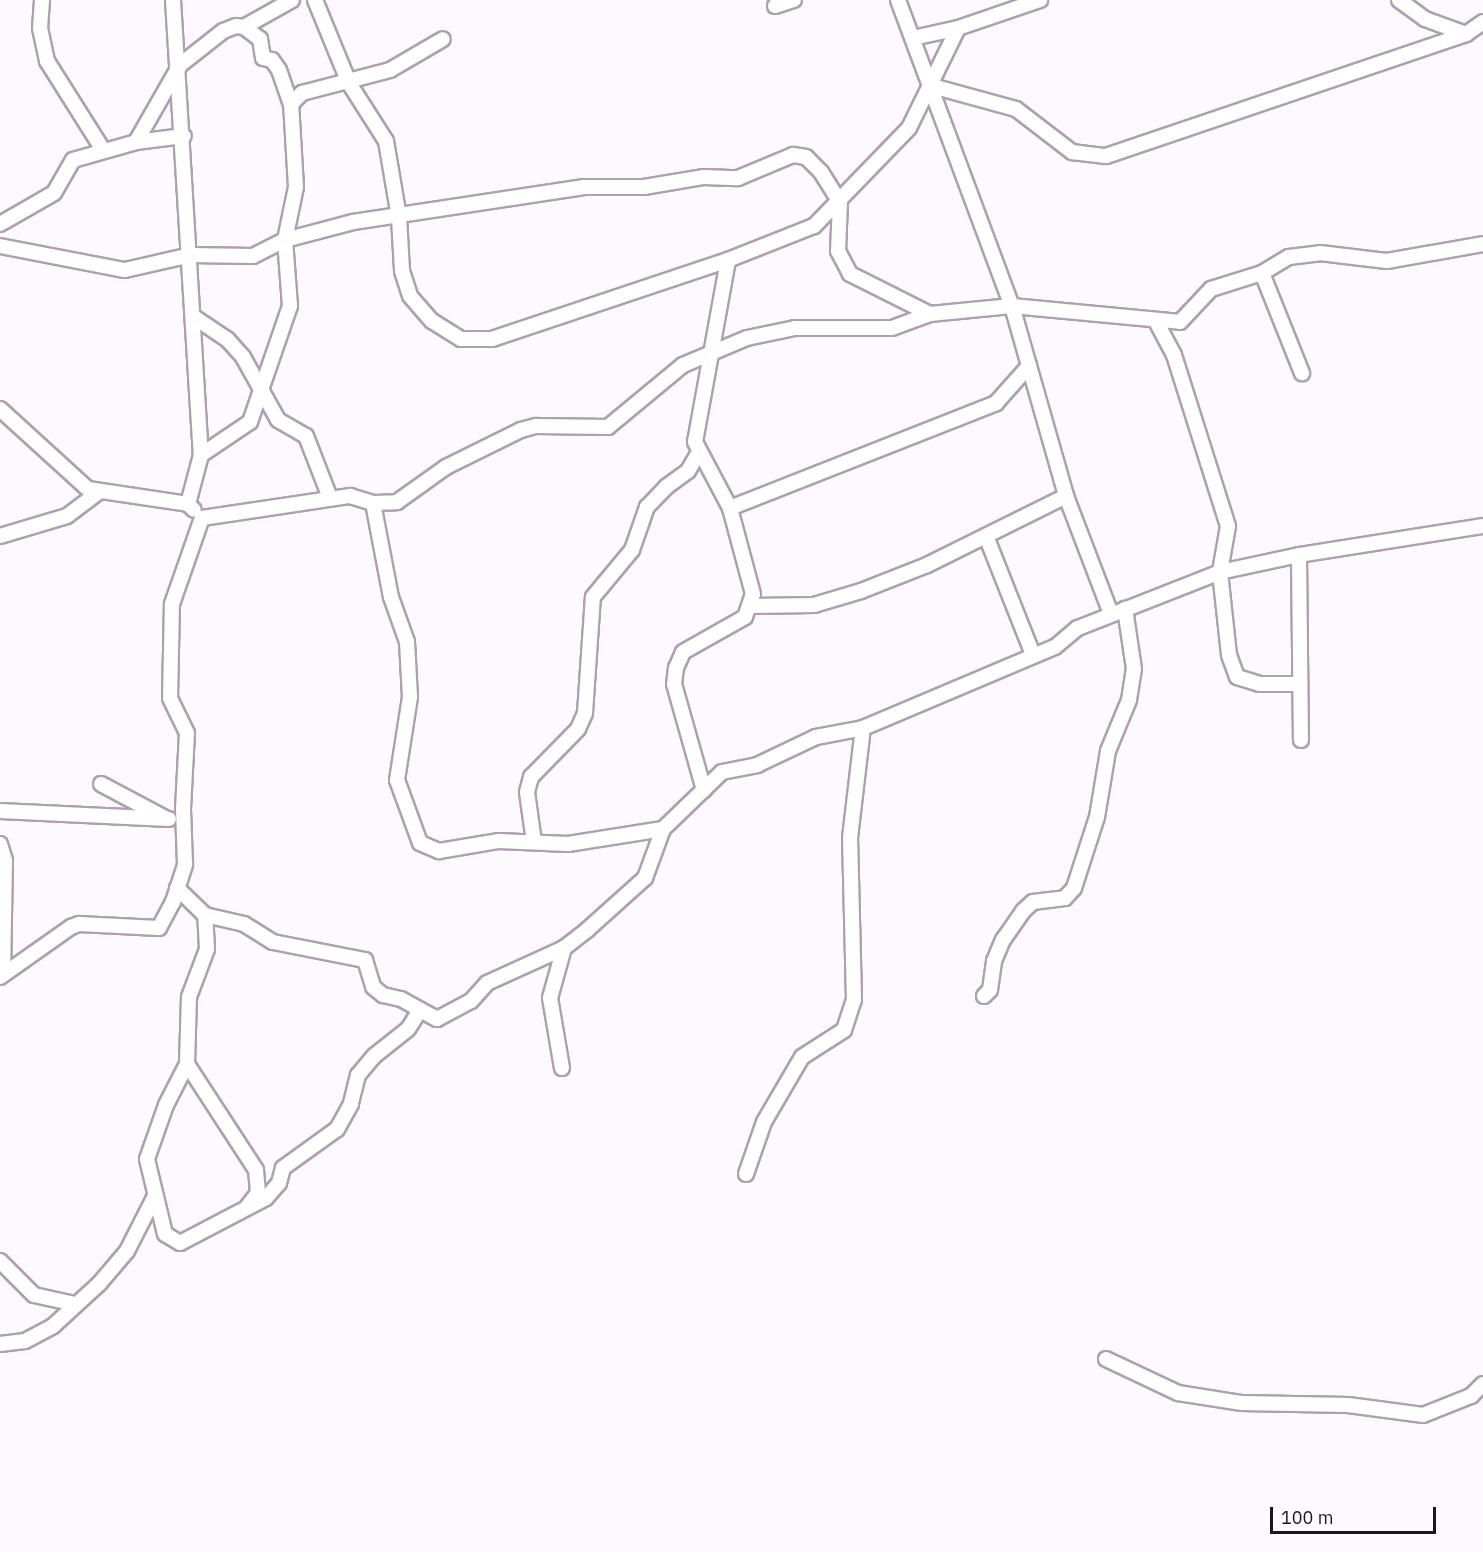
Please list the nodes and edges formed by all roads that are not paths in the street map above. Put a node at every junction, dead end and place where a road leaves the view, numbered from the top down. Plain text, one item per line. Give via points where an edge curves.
1 (42, 0) edge
2 (173, 0) edge
3 (292, 0) edge
4 (315, 0) edge
5 (794, 0) edge
6 (898, 0) edge
7 (1040, 0) edge
8 (1399, 0) edge
9 (775, 6) dead end
10 (1483, 22) edge
11 (244, 27) junction
12 (958, 28) junction
13 (1466, 34) junction
14 (913, 38) junction
15 (443, 39) dead end
16 (180, 65) junction
17 (349, 82) junction
18 (932, 86) junction
19 (291, 104) junction
20 (184, 136) junction
21 (136, 142) junction
22 (103, 150) junction
23 (840, 202) junction
24 (399, 217) junction
25 (0, 224) edge
26 (285, 240) junction
27 (1483, 244) edge
28 (0, 246) edge
29 (191, 255) junction
30 (728, 260) junction
31 (1262, 273) junction
32 (1012, 306) junction
33 (930, 314) junction
34 (194, 317) junction
35 (1157, 323) junction
36 (711, 355) junction
37 (1029, 366) junction
38 (1302, 373) dead end
39 (261, 394) junction
40 (0, 409) edge
41 (698, 454) junction
42 (201, 455) junction
43 (98, 493) junction
44 (1066, 496) junction
45 (330, 498) junction
46 (373, 503) junction
47 (188, 504) junction
48 (730, 508) junction
49 (202, 518) junction
50 (1483, 526) edge
51 (0, 536) edge
52 (986, 536) junction
53 (1299, 555) junction
54 (1220, 572) junction
55 (752, 606) junction
56 (1125, 609) junction
57 (1112, 614) junction
58 (1033, 655) junction
59 (1300, 684) junction
60 (863, 728) junction
61 (1301, 740) dead end
62 (101, 784) dead end
63 (704, 790) junction
64 (0, 811) edge
65 (169, 819) junction
66 (184, 825) junction
67 (663, 829) junction
68 (534, 842) junction
69 (0, 844) edge
70 (177, 888) junction
71 (205, 915) junction
72 (564, 948) junction
73 (1, 976) edge
74 (984, 996) dead end
75 (437, 1019) junction
76 (187, 1064) junction
77 (562, 1068) dead end
78 (746, 1174) dead end
79 (155, 1196) junction
80 (246, 1210) junction
81 (0, 1261) edge
82 (75, 1304) junction
83 (0, 1344) edge
84 (1106, 1359) dead end
85 (1483, 1384) edge
86 (1477, 1400) edge

1 - 22 street via 40,28 47,61
2 - 16 street
3 - 11 street
4 - 17 street
5 - 9 street
6 - 14 street
7 - 12 street
8 - 13 street via 1425,19
10 - 13 street
11 - 16 street via 223,31
11 - 19 street via 260,39 263,58 272,60 279,70
12 - 14 street
12 - 18 street
13 - 18 street via 1106,156 1072,152 1016,109
14 - 18 street
15 - 17 street via 390,70
16 - 20 street
16 - 21 street
17 - 19 street via 302,93
17 - 24 street via 386,141
18 - 23 street via 909,128
18 - 32 street
19 - 26 street via 297,187
20 - 21 street
20 - 29 street
21 - 22 street
22 - 25 street via 73,160 54,193
23 - 24 street via 806,157 793,155 738,178 704,177 644,187 584,187 447,206
23 - 30 street via 814,226
23 - 33 street via 838,250 850,274
24 - 26 street via 353,222
24 - 30 street via 402,271 410,296 432,321 461,339 492,339
26 - 29 street via 253,256
26 - 39 street via 290,306
27 - 31 street via 1387,261 1320,253 1289,256
28 - 29 street via 125,270
29 - 34 street
30 - 36 street
31 - 35 street via 1211,289 1180,322
31 - 38 street
32 - 33 street
32 - 35 street
32 - 37 street
33 - 36 street via 892,328 795,328 747,338
34 - 39 street via 236,348
34 - 42 street
35 - 54 street via 1174,355 1228,526
36 - 41 street via 695,442
36 - 46 street via 683,365 608,428 536,426 521,430 446,467 397,501
37 - 44 street
37 - 48 street via 996,403
39 - 42 street via 247,426
39 - 45 street via 278,420 306,436
40 - 43 street via 41,450
41 - 48 street via 709,465
41 - 68 street via 688,471 647,507 632,550 592,597 585,713 578,729 531,777 527,792
42 - 47 street
43 - 47 street
43 - 51 street via 67,516
44 - 52 street
44 - 57 street
45 - 46 street via 350,496
45 - 49 street
46 - 68 street via 391,597 407,642 410,698 397,780 420,843 439,851 499,841
47 - 49 street
48 - 55 street via 753,594
49 - 66 street via 172,604 170,698 187,733
50 - 53 street
52 - 55 street via 927,565 814,605
52 - 58 street
53 - 54 street
53 - 59 street
54 - 56 street
54 - 59 street via 1229,655 1237,677 1247,683
55 - 63 street via 745,617 683,652 676,668 674,684
56 - 57 street
56 - 74 street via 1134,669 1129,700 1108,751 1097,817 1074,888 1065,898 1033,902 1023,911 1003,940 994,961 990,990
57 - 58 street via 1078,628 1055,647
58 - 60 street
59 - 61 street
60 - 63 street via 816,737 757,765 722,772
60 - 78 street via 850,838 854,1000 844,1030 802,1057 764,1122
62 - 65 street
63 - 67 street
64 - 65 street
65 - 66 street
66 - 70 street via 186,864
67 - 68 street via 568,844
67 - 72 street via 645,878
69 - 73 street via 5,860
70 - 71 street
70 - 73 street via 159,928 80,924 54,936
71 - 75 street via 244,924 273,942 365,960 373,987
71 - 76 street via 207,950 189,997
72 - 75 street via 487,983 471,1001
72 - 77 street via 550,998
75 - 80 street via 420,1010 408,1029 374,1056 358,1075 351,1104 337,1129 284,1168 279,1183 266,1198
76 - 79 street via 166,1105 147,1159
76 - 80 street via 256,1170 258,1193
79 - 80 street via 165,1234 180,1243
79 - 82 street via 114,1269
81 - 82 street via 34,1295
82 - 83 street via 53,1326 25,1341
84 - 86 street via 1178,1393 1242,1403 1348,1405 1423,1415
85 - 86 street

